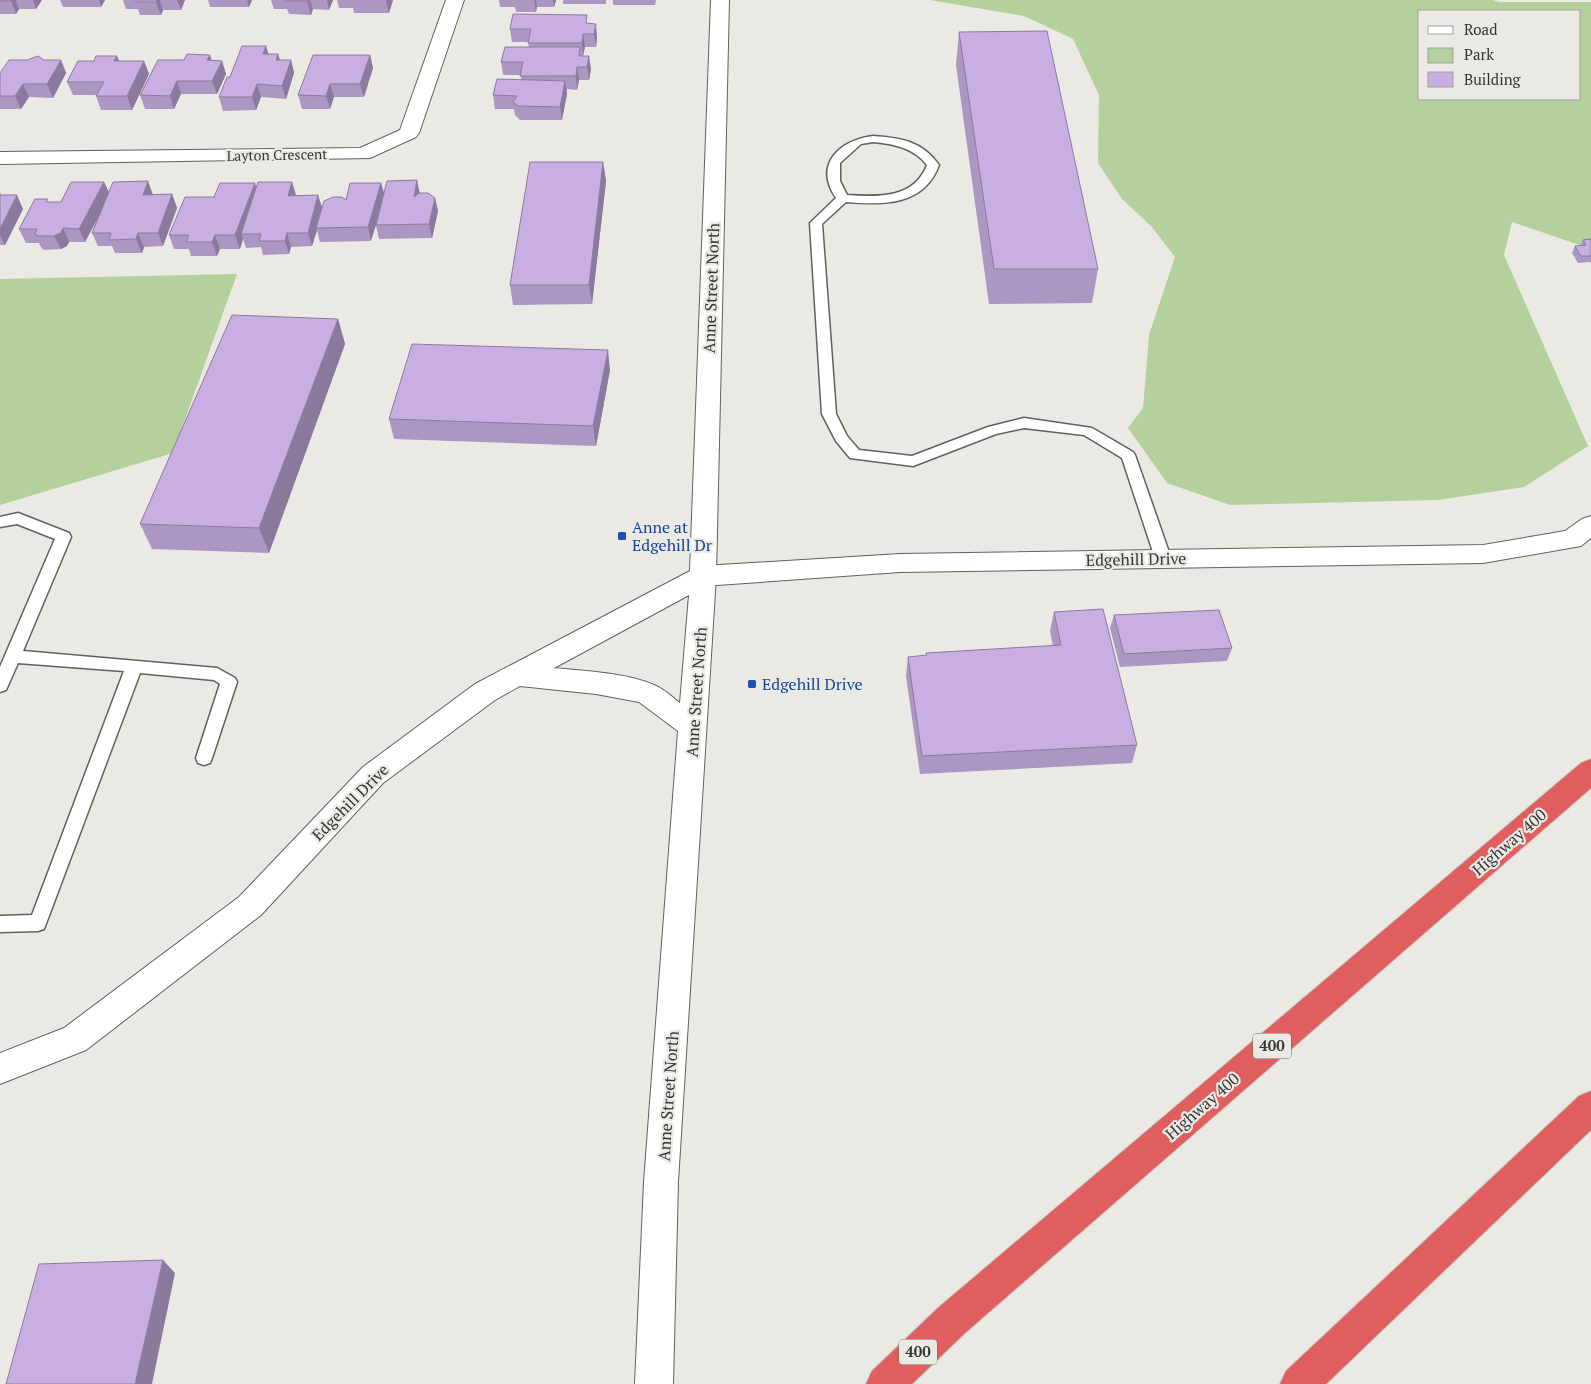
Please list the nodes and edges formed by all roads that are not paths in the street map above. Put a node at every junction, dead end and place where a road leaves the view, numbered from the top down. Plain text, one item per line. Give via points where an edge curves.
1 (455, 0) edge
2 (720, 0) edge
3 (0, 158) edge
4 (842, 198) junction
5 (0, 522) edge
6 (1591, 525) edge
7 (1163, 558) junction
8 (703, 576) junction
9 (13, 656) junction
10 (134, 666) junction
11 (518, 675) junction
12 (0, 686) edge
13 (694, 726) junction
14 (204, 758) dead end
15 (1591, 772) edge
16 (0, 924) edge
17 (0, 1069) edge
18 (1591, 1107) edge
19 (654, 1384) edge
20 (885, 1384) edge
21 (1299, 1384) edge

1 - 3 street, Layton Crescent via 409,133 363,154
2 - 8 street, Anne Street North
4 - 4 lane via 892,199 906,194 926,183 933,165 923,152 895,141 858,141 834,162 832,170 836,189
4 - 7 lane via 816,223 829,414 841,438 855,455 914,461 993,430 1024,423 1087,431 1128,455
5 - 9 lane via 18,518 64,537
6 - 7 street, Edgehill Drive via 1572,539 1483,554
7 - 8 street, Edgehill Drive via 900,563
8 - 11 street, Edgehill Drive
8 - 13 street, Anne Street North
9 - 10 lane
9 - 12 lane
10 - 14 lane via 216,674 229,682
10 - 16 lane via 38,923
11 - 13 street via 596,683 646,693
11 - 17 street, Edgehill Drive via 485,692 373,775 242,912 75,1039
13 - 19 street, Anne Street North via 662,1182
15 - 20 highway, Highway 400 / 400 via 952,1320
18 - 21 highway

